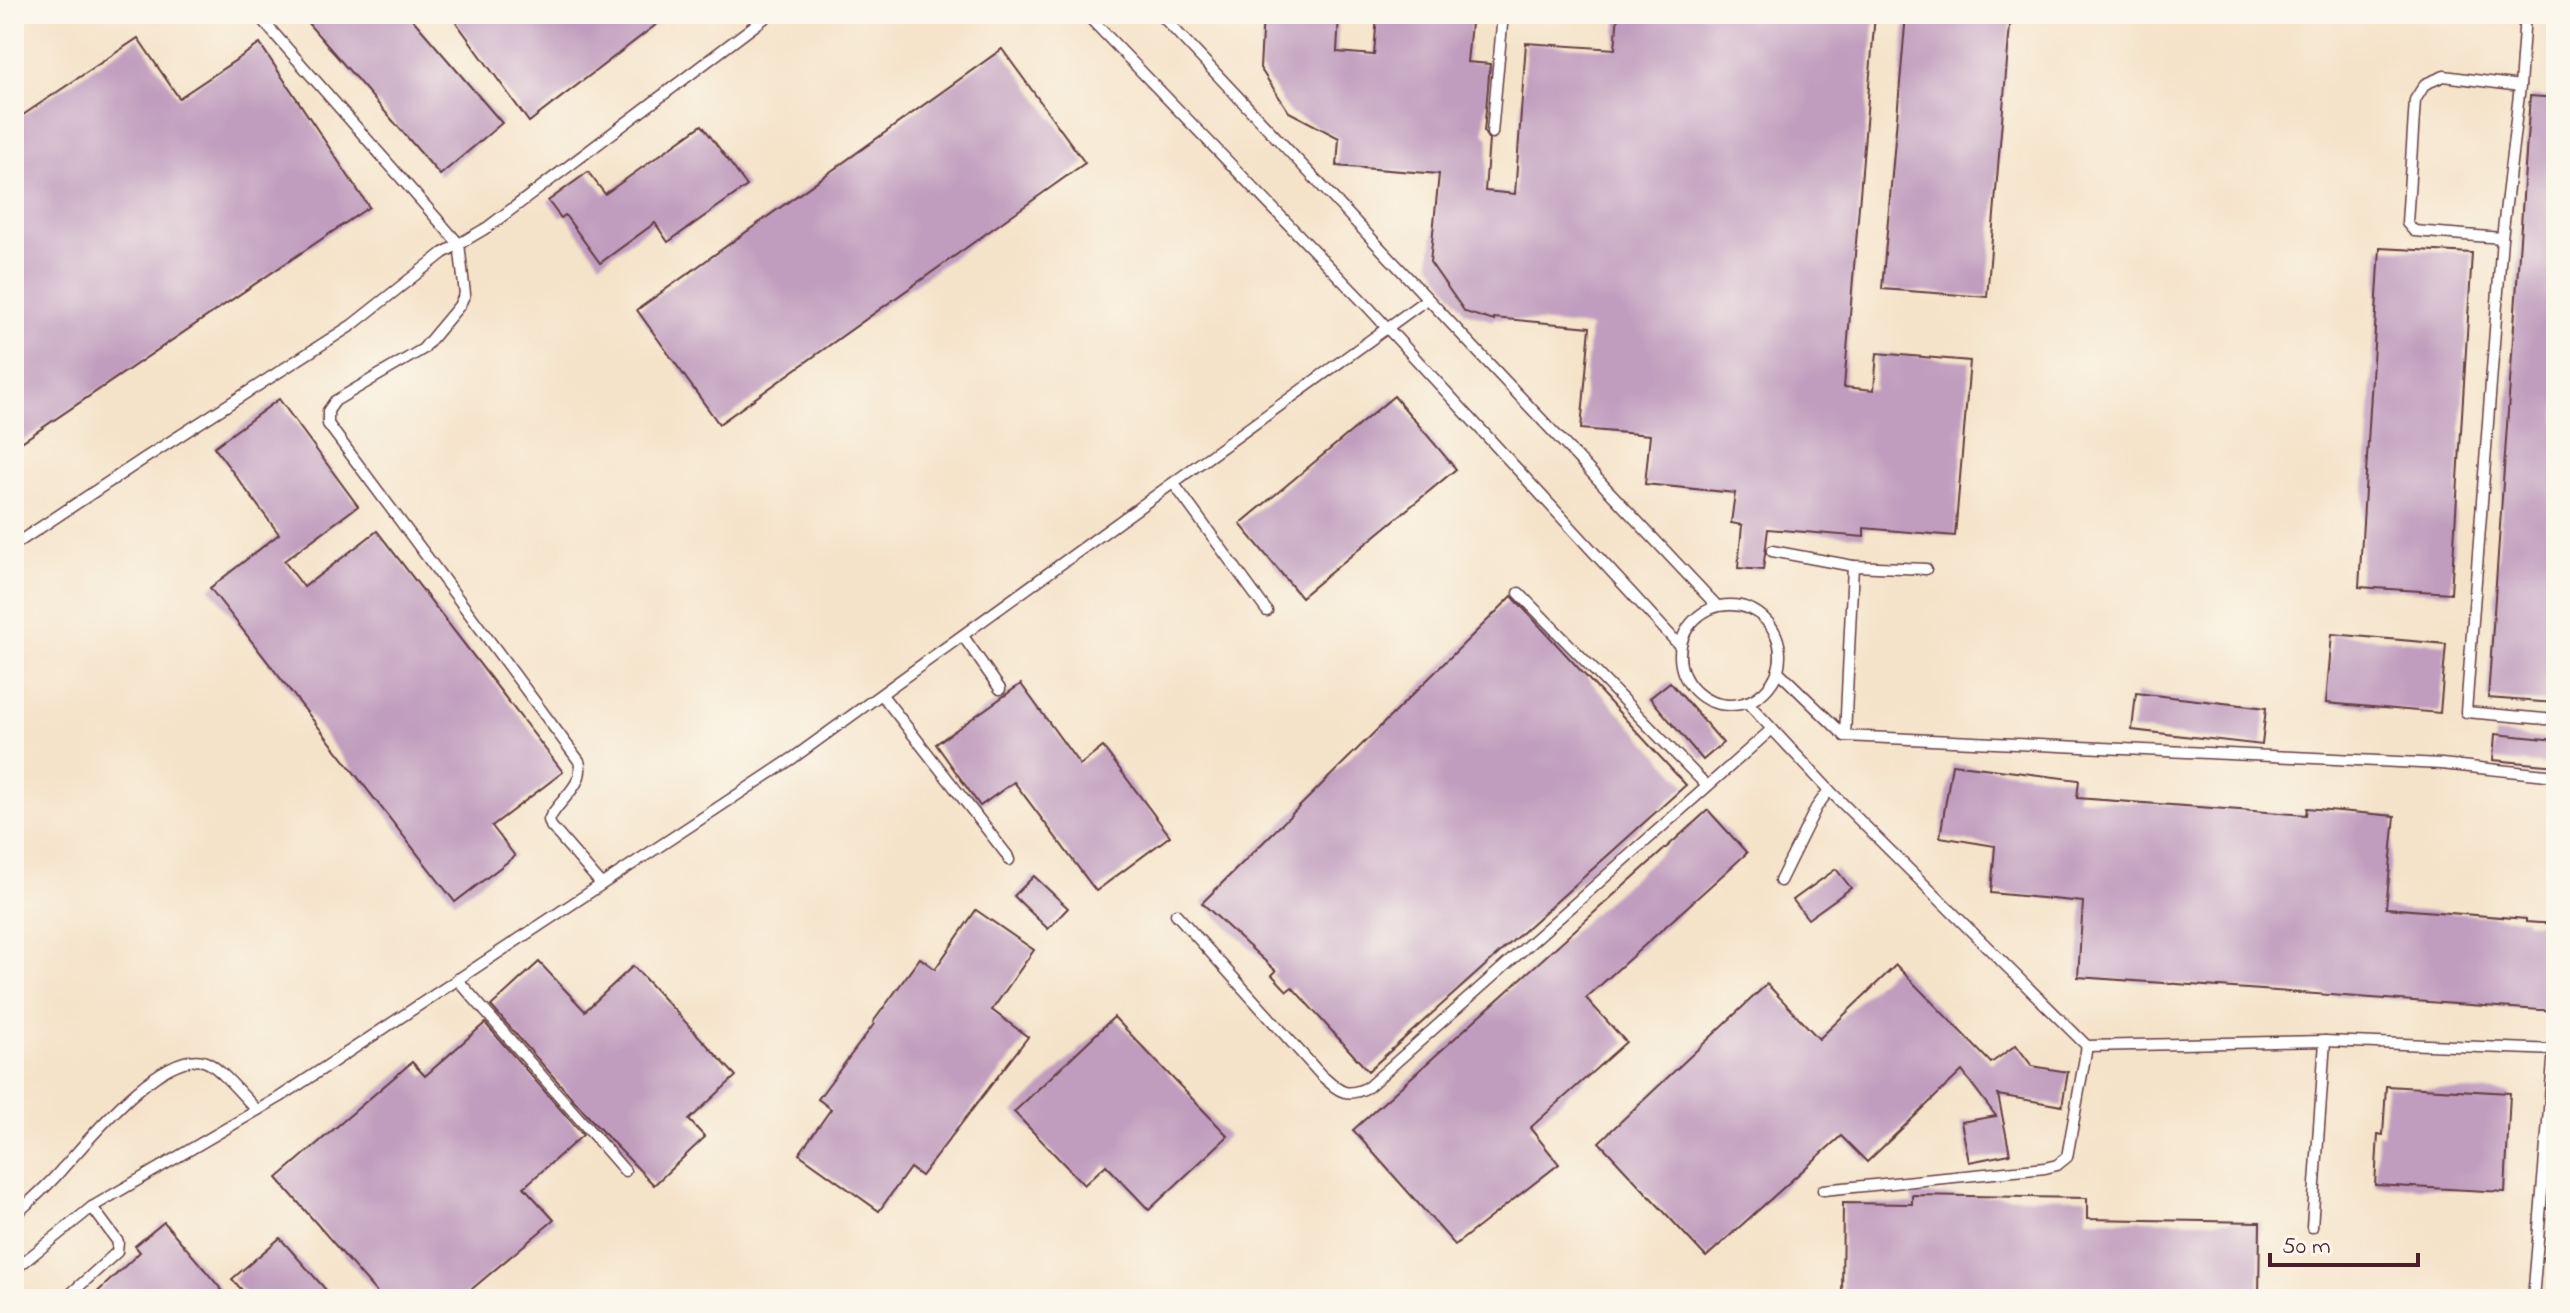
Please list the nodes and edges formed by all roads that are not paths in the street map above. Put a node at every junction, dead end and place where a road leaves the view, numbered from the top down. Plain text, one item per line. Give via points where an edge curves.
1 (257, 14) edge
2 (770, 14) edge
3 (1086, 14) edge
4 (1160, 14) edge
5 (1503, 14) edge
6 (2525, 14) edge
7 (2520, 86) junction
8 (1492, 133) dead end
9 (2502, 238) junction
10 (459, 244) junction
11 (1427, 299) junction
12 (1388, 328) junction
13 (1174, 484) junction
14 (14, 545) edge
15 (1772, 551) dead end
16 (1853, 566) junction
17 (1926, 569) dead end
18 (1519, 593) dead end
19 (1717, 606) junction
20 (1267, 611) dead end
21 (963, 636) junction
22 (1680, 646) junction
23 (1778, 671) junction
24 (1000, 689) dead end
25 (882, 695) junction
26 (1747, 702) junction
27 (2556, 720) edge
28 (1772, 729) junction
29 (1845, 736) junction
30 (2556, 776) edge
31 (1707, 786) junction
32 (1829, 790) junction
33 (1009, 860) dead end
34 (1780, 881) dead end
35 (601, 884) junction
36 (1176, 914) dead end
37 (457, 979) junction
38 (2325, 1041) junction
39 (2087, 1046) junction
40 (2555, 1050) edge
41 (257, 1110) junction
42 (625, 1171) dead end
43 (1823, 1190) dead end
44 (92, 1207) junction
45 (14, 1216) edge
46 (2312, 1227) dead end
47 (14, 1270) edge
48 (65, 1299) edge
49 (2533, 1299) edge

1 - 10 lane
2 - 10 lane
3 - 12 lane
4 - 11 lane
5 - 8 lane
6 - 7 lane
7 - 9 lane
7 - 9 lane via 2444,76 2425,84 2415,100 2407,223 2414,231
9 - 27 lane via 2466,712
10 - 14 lane via 352,325
10 - 35 lane via 465,294 459,306 423,349 335,401 328,424 579,761 578,781 549,820
11 - 12 lane
11 - 19 lane
12 - 13 lane
12 - 22 lane
13 - 20 lane
13 - 21 lane
15 - 16 lane
16 - 17 lane
16 - 29 lane
18 - 31 lane
19 - 22 lane via 1693,621
19 - 23 lane via 1739,605 1759,613 1773,629 1780,649
21 - 24 lane
21 - 25 lane
22 - 26 lane via 1682,672 1697,694 1721,705
23 - 26 lane via 1761,695
23 - 29 lane
25 - 33 lane
25 - 35 lane
26 - 28 lane
28 - 31 lane
28 - 32 lane
29 - 30 lane via 2441,764
31 - 36 lane via 1356,1093 1340,1092 1321,1075
32 - 34 lane
32 - 39 lane
35 - 37 lane
37 - 41 lane
37 - 42 lane
38 - 39 lane
38 - 40 lane
38 - 46 lane
39 - 43 lane via 2067,1157 2057,1165
40 - 49 lane
41 - 44 lane
41 - 45 lane via 214,1066 196,1060 179,1063 113,1113
44 - 47 lane
44 - 48 lane via 118,1242 117,1252

